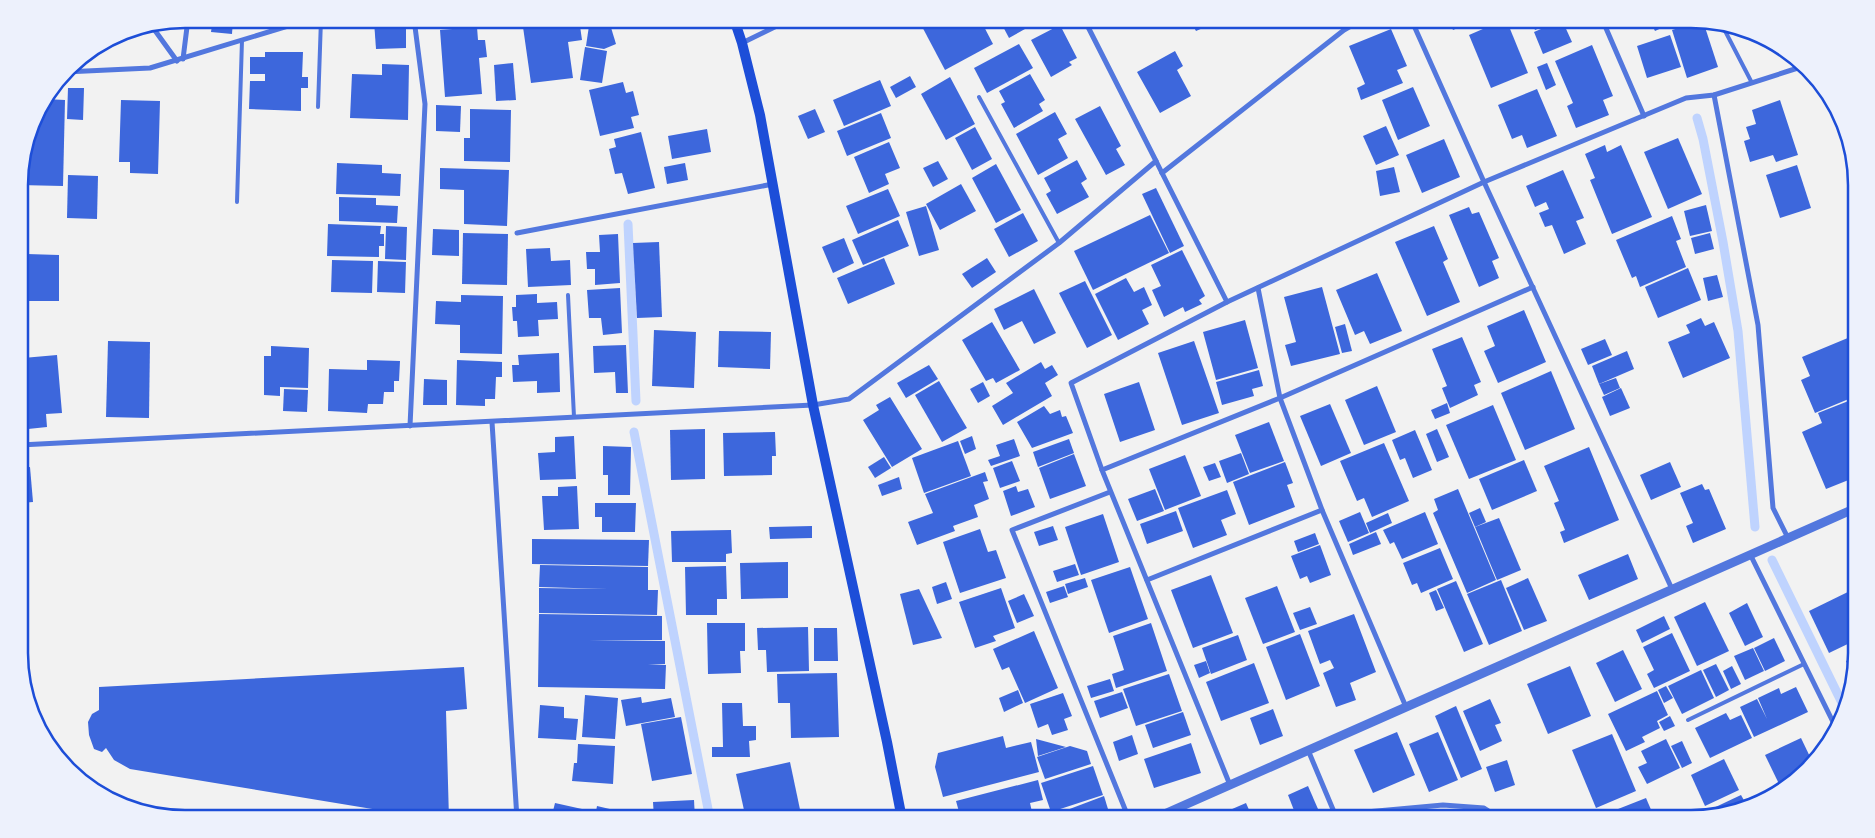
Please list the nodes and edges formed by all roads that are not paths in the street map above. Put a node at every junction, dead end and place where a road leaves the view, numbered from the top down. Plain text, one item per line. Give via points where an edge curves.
1 (186, 28) edge
2 (278, 28) edge
3 (321, 28) edge
4 (415, 28) edge
5 (737, 28) edge
6 (773, 28) edge
7 (1089, 28) edge
8 (1347, 28) edge
9 (1415, 28) edge
10 (1606, 28) edge
11 (156, 31) edge
12 (1726, 32) edge
13 (242, 40) junction
14 (742, 44) junction
15 (180, 60) junction
16 (1796, 68) edge
17 (75, 72) edge
18 (1752, 83) junction
19 (1714, 95) junction
20 (979, 97) dead end
21 (318, 107) dead end
22 (1644, 116) junction
23 (1156, 161) junction
24 (1162, 173) junction
25 (1484, 182) junction
26 (773, 184) junction
27 (237, 202) dead end
28 (517, 233) dead end
29 (1059, 243) junction
30 (1533, 287) junction
31 (1258, 288) junction
32 (568, 295) dead end
33 (1228, 302) junction
34 (1280, 398) junction
35 (813, 405) junction
36 (574, 418) junction
37 (492, 422) junction
38 (410, 426) junction
39 (28, 445) edge
40 (1102, 470) junction
41 (1110, 492) junction
42 (1322, 510) junction
43 (1848, 512) edge
44 (1788, 538) junction
45 (1750, 554) junction
46 (1147, 580) junction
47 (1672, 589) junction
48 (1804, 664) junction
49 (1406, 707) junction
50 (1688, 720) dead end
51 (1832, 722) edge
52 (1308, 750) junction
53 (1230, 785) junction
54 (516, 810) edge
55 (900, 810) edge
56 (1125, 810) edge
57 (1173, 810) edge
58 (1332, 810) edge
59 (1392, 810) edge
60 (1487, 810) edge

1 - 15 street
2 - 13 street
3 - 21 lane
4 - 38 street via 425,104
5 - 14 main road
6 - 14 street
7 - 23 street
8 - 24 street
9 - 25 street
10 - 22 street
11 - 15 street
12 - 18 lane
13 - 15 street
13 - 27 lane
14 - 26 main road
15 - 17 street via 150,68
16 - 18 street
18 - 19 street
19 - 22 street via 1686,98
19 - 44 street via 1758,326 1773,508
20 - 29 lane
22 - 25 street
23 - 24 street
23 - 29 street
24 - 33 street
25 - 30 street
25 - 31 street
26 - 28 street
26 - 35 main road
29 - 35 street via 849,399
30 - 34 street
30 - 47 street
31 - 33 street
31 - 34 street
32 - 36 lane
33 - 40 street via 1071,383
34 - 40 street
34 - 42 street
35 - 36 street
35 - 55 main road
36 - 37 street
37 - 38 street
37 - 54 street
38 - 39 street
40 - 41 street
41 - 46 street
41 - 56 street via 1012,530
42 - 46 street
42 - 49 street
43 - 44 street
44 - 45 street
45 - 47 street
45 - 48 street
46 - 53 street
47 - 49 street
48 - 50 lane
48 - 51 street
49 - 52 street
52 - 53 street
52 - 58 street
53 - 57 street
59 - 60 street via 1443,806

